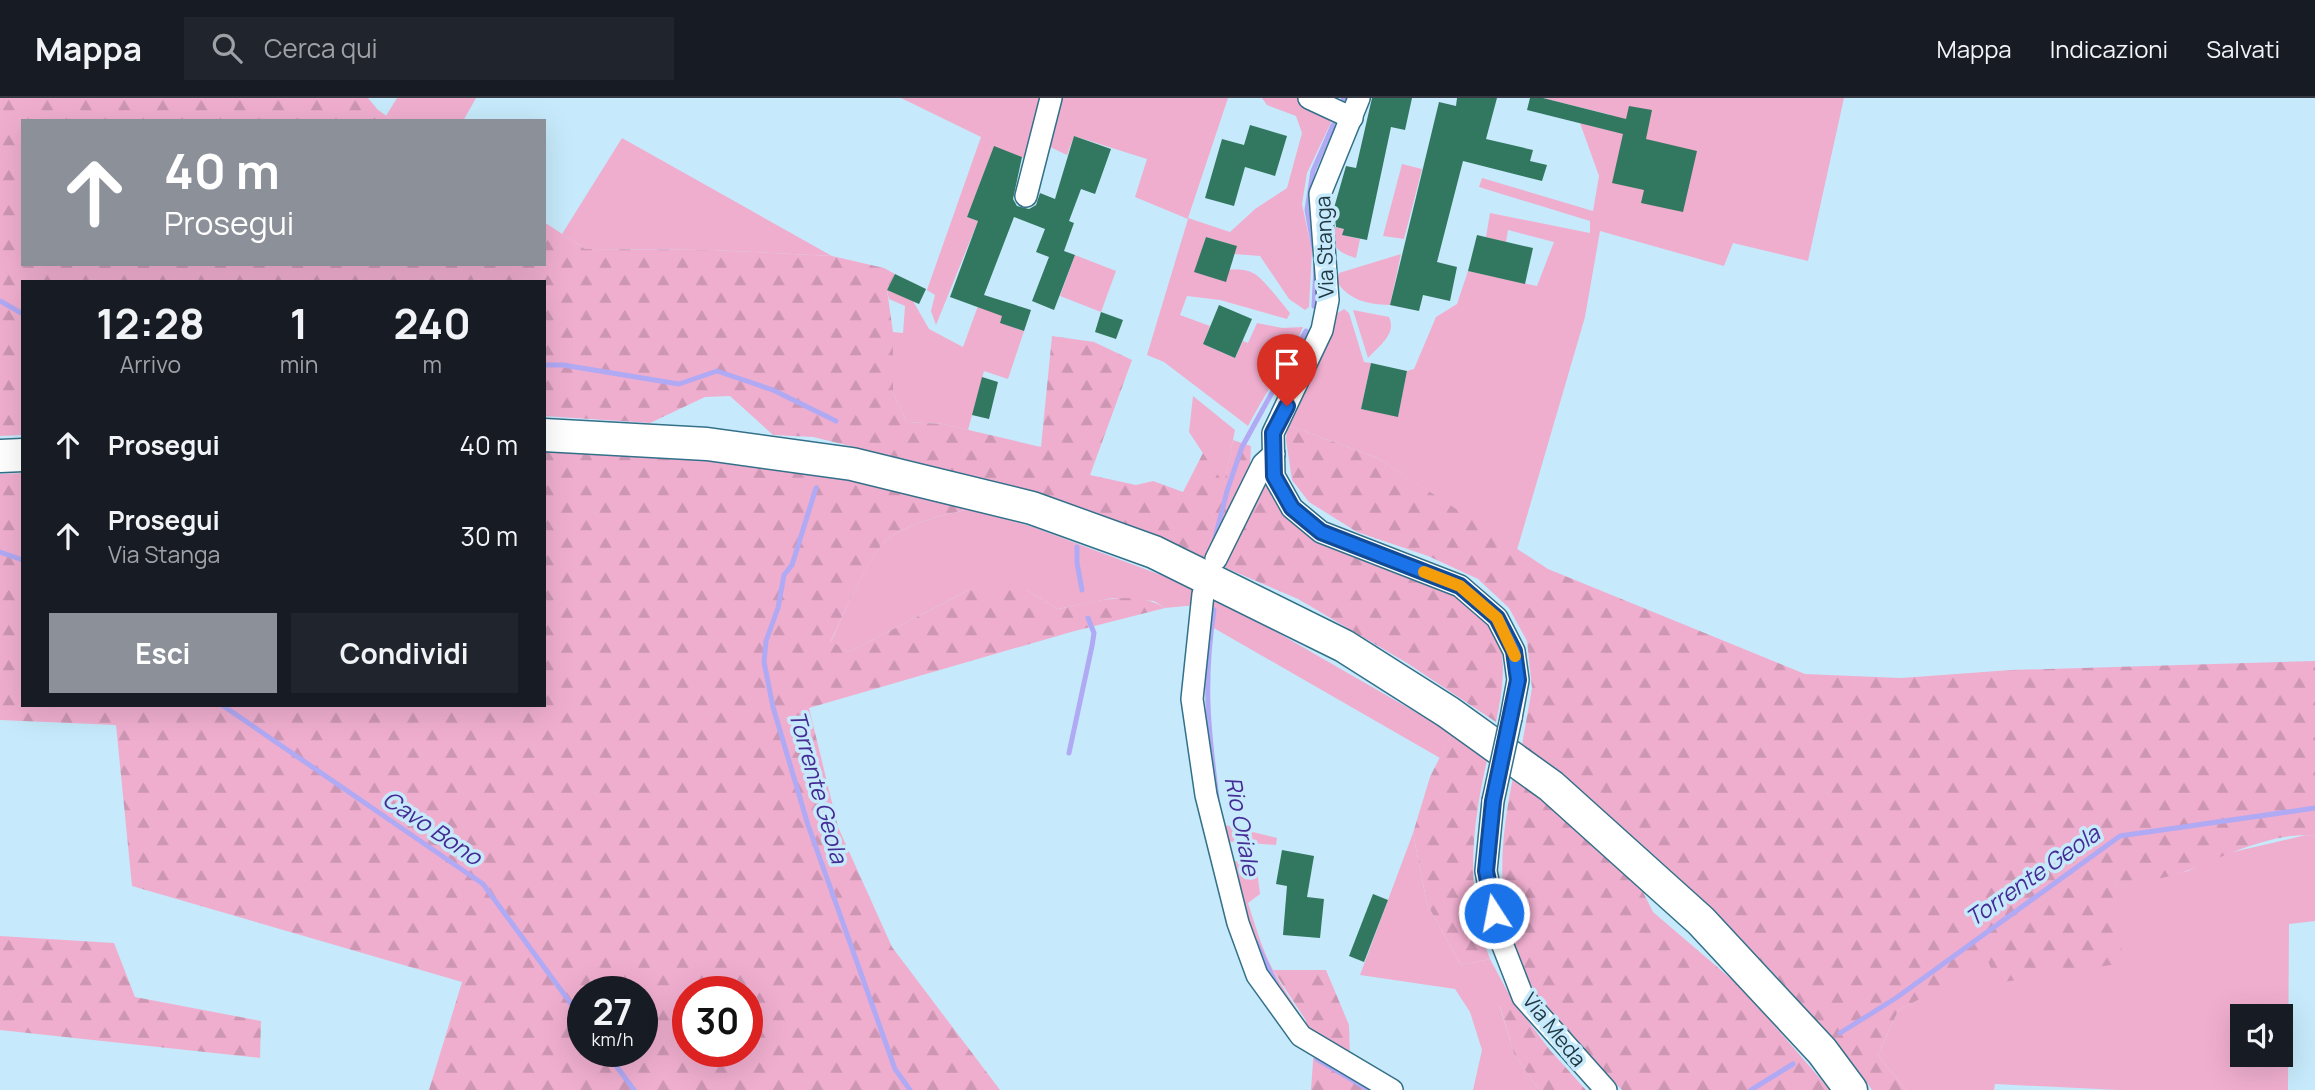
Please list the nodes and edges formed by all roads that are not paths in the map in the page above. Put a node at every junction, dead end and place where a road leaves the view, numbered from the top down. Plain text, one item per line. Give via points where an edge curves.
1 (1051, 98) edge
2 (1309, 98) edge
3 (1359, 98) edge
4 (1352, 118) junction
5 (1026, 195) dead end
6 (546, 435) edge
7 (1274, 454) junction
8 (21, 455) edge
9 (0, 456) edge
10 (1216, 559) dead end
11 (1203, 594) dead end
12 (1511, 718) joint
13 (1392, 1090) edge
14 (1606, 1090) edge
15 (1851, 1090) edge

1 - 5 street
2 - 4 street
3 - 4 street, Via Stanga
4 - 7 street, Via Stanga via 1320,194 1329,277 1322,330 1273,433
6 - 15 highway via 707,444 852,464 1031,508 1154,552 1344,646 1448,712 1551,786 1701,921 1822,1051
7 - 10 street via 1263,464
7 - 12 street, Via Stanga via 1274,476 1292,508 1321,532 1460,586 1497,618 1514,651 1518,680
8 - 9 highway
11 - 13 street via 1192,699 1216,843 1257,975 1301,1035
12 - 14 street, Via Meda, bridge via 1493,801 1486,871 1498,933 1523,997

